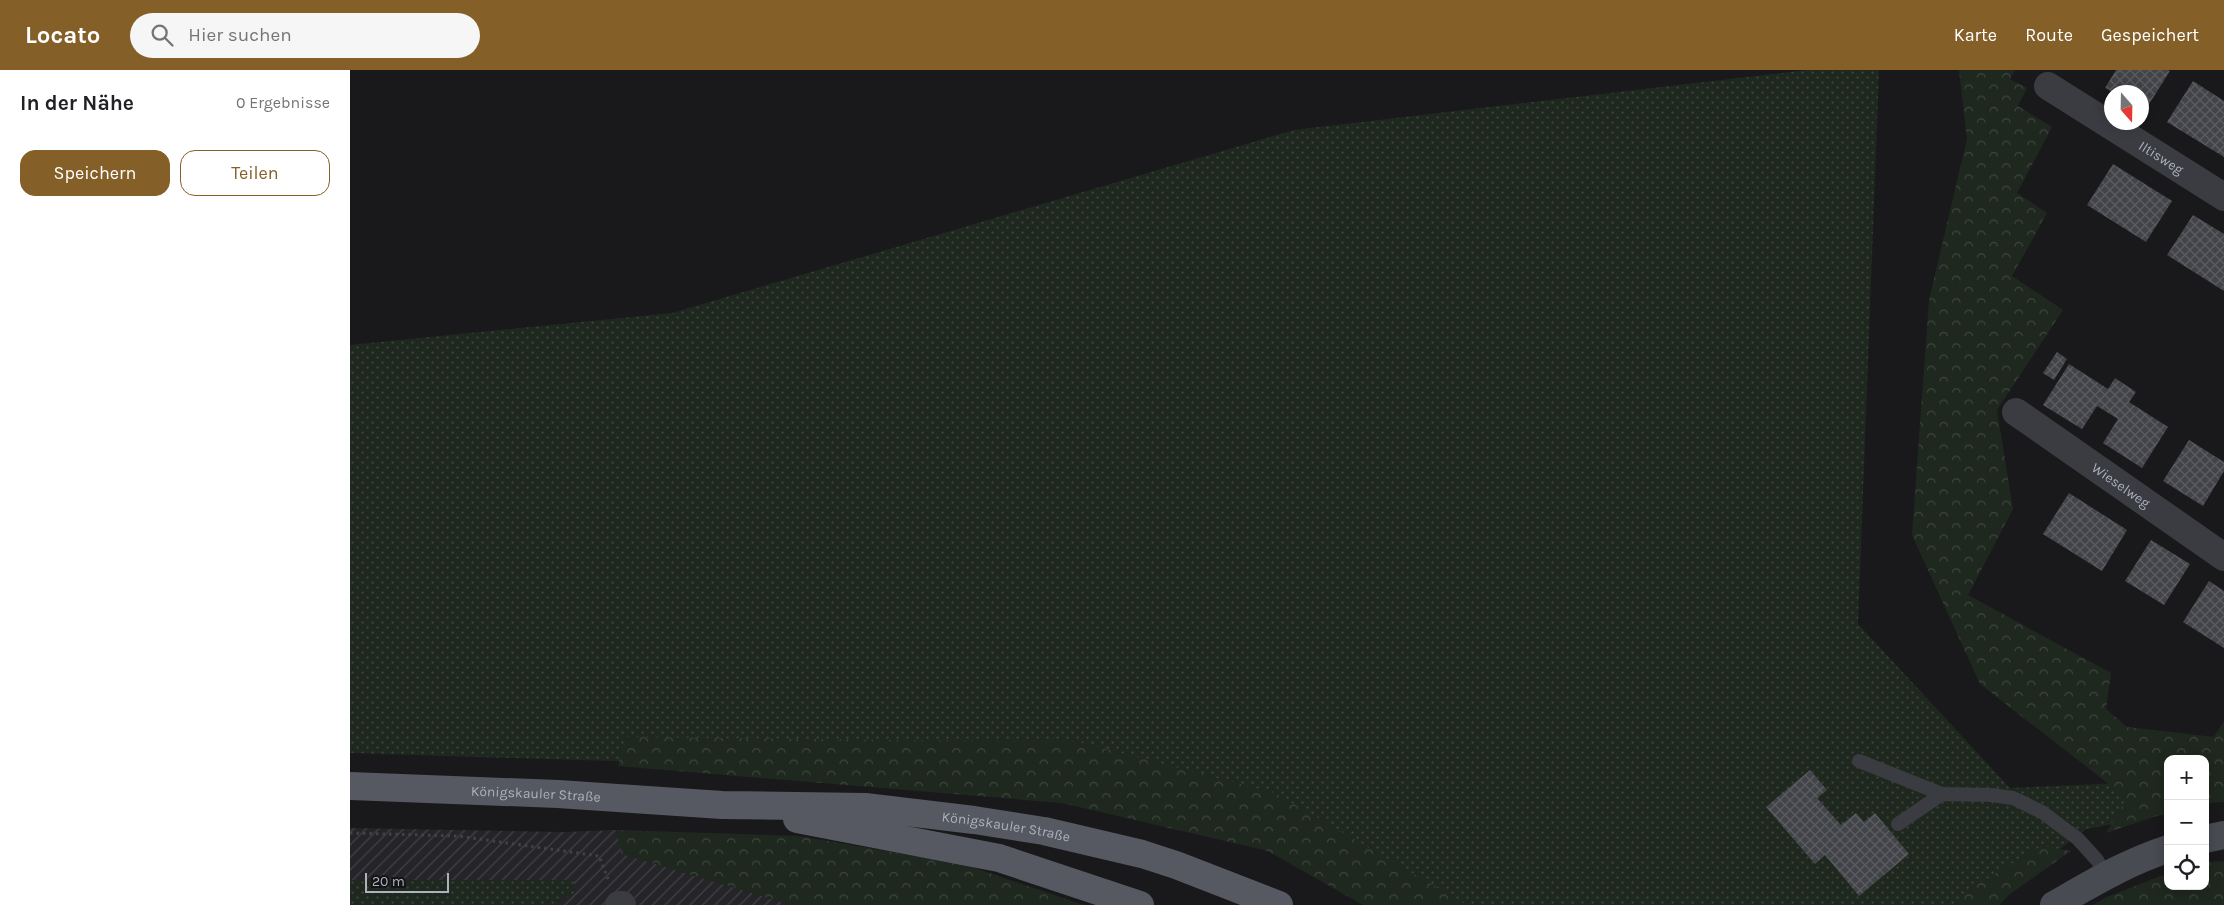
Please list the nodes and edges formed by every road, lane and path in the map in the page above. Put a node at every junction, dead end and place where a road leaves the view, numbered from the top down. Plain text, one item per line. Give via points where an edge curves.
1 (2048, 86) dead end
2 (2224, 197) edge
3 (2016, 412) dead end
4 (2221, 549) edge
5 (1859, 762) dead end
6 (350, 786) edge
7 (1942, 794) junction
8 (722, 804) junction
9 (1898, 824) dead end
10 (350, 832) edge
11 (2224, 835) edge
12 (2209, 838) edge
13 (2164, 850) edge
14 (2106, 875) junction
15 (620, 905) edge
16 (1140, 905) edge
17 (1279, 905) edge
18 (2054, 905) edge

1 - 2 street, Iltisweg
3 - 4 street, Wieselweg
5 - 7 lane
6 - 8 main road, Königskauler Straße
7 - 9 lane
7 - 14 lane via 1991,795 2028,804 2065,828 2088,848
8 - 16 main road, Königskauler Straße via 999,858
8 - 17 main road, Königskauler Straße via 865,807 1044,831 1159,860
10 - 15 path via 458,836 599,856
11 - 12 main road
13 - 14 main road
14 - 18 main road

